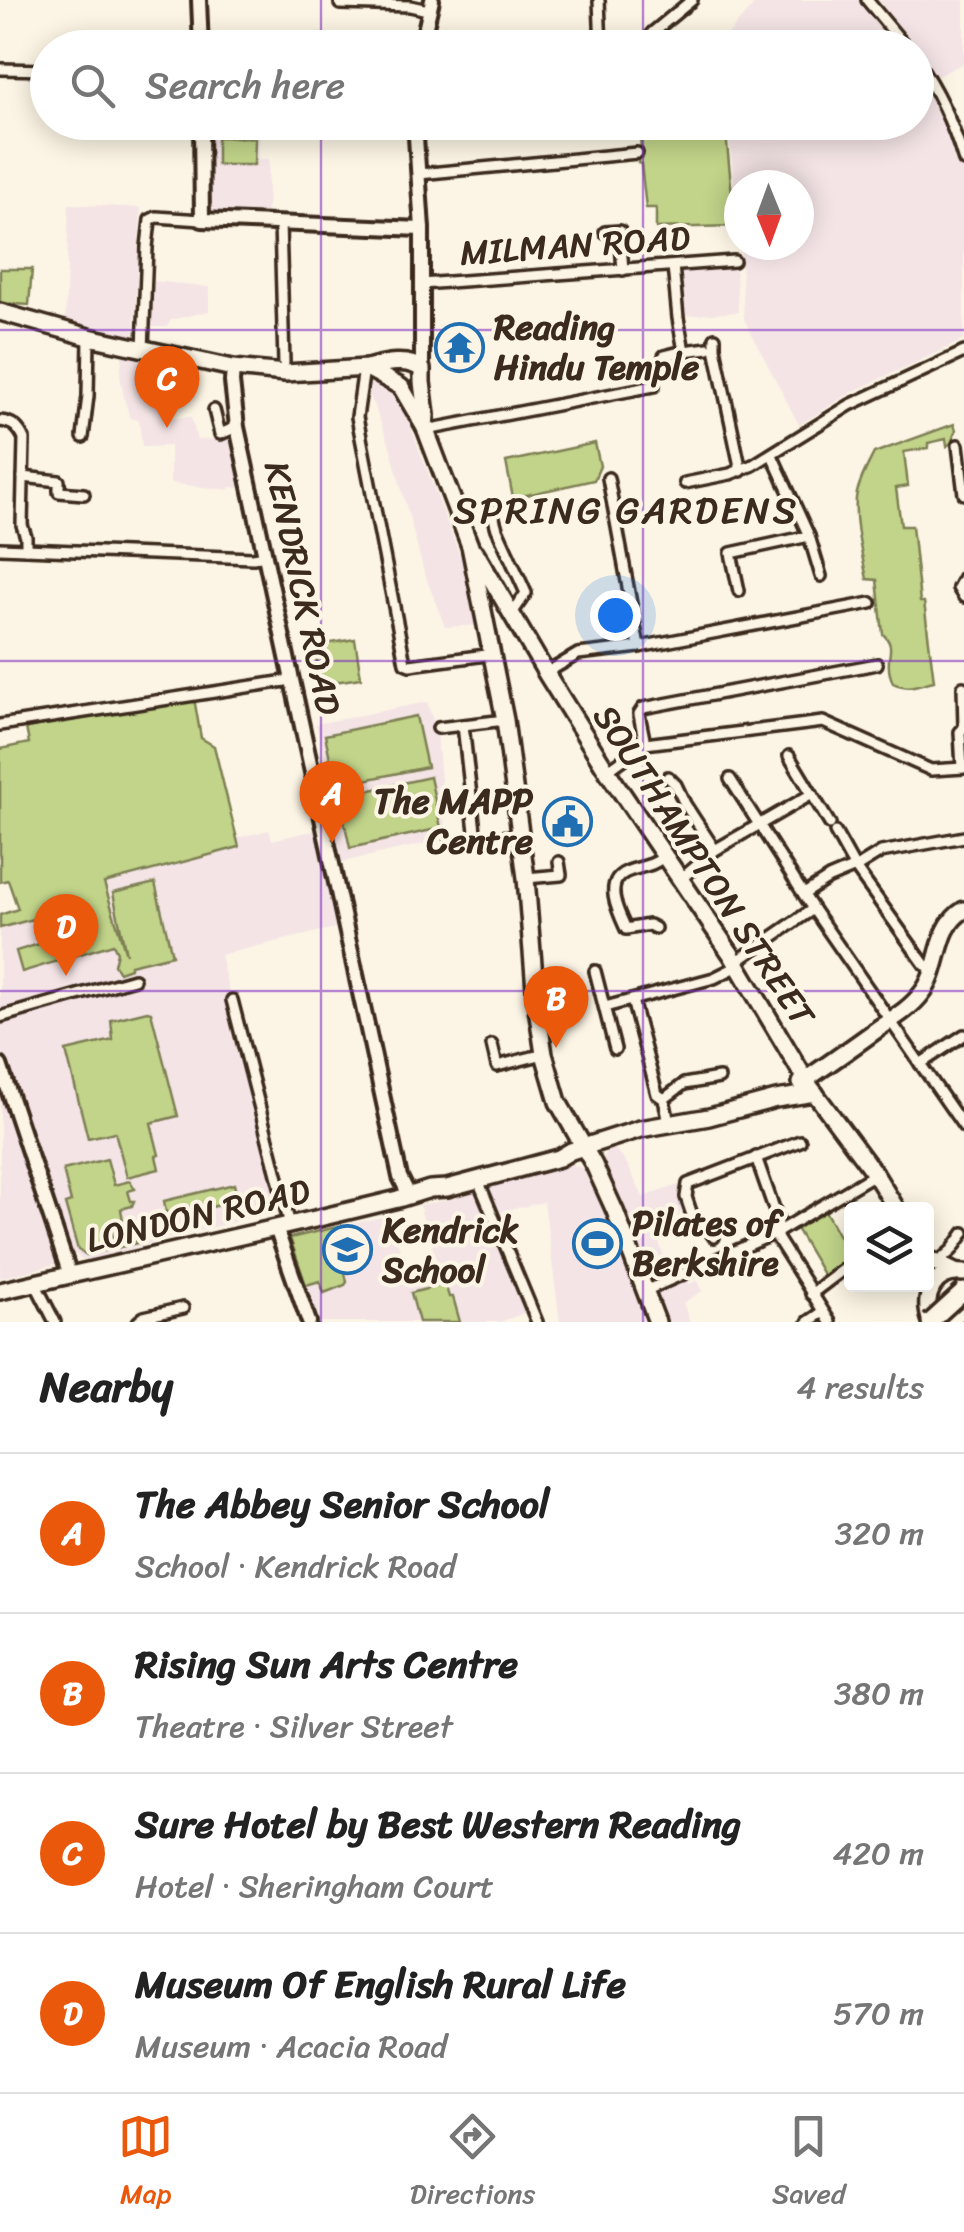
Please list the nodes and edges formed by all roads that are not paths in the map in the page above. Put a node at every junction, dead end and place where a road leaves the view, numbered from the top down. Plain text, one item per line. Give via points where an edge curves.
1 (199, 0) edge
2 (599, 0) edge
3 (692, 0) edge
4 (866, 0) edge
5 (379, 2) edge
6 (340, 4) dead end
7 (430, 5) edge
8 (200, 30) edge
9 (425, 30) edge
10 (600, 30) edge
11 (656, 30) edge
12 (892, 30) edge
13 (0, 70) edge
14 (30, 70) edge
15 (934, 88) edge
16 (201, 140) edge
17 (416, 140) edge
18 (637, 153) dead end
19 (964, 161) edge
20 (419, 174) junction
21 (202, 220) junction
22 (280, 223) junction
23 (422, 229) junction
24 (605, 232) dead end
25 (734, 261) dead end
26 (673, 266) junction
27 (623, 270) junction
28 (421, 284) junction
29 (0, 312) edge
30 (89, 337) junction
31 (715, 338) dead end
32 (708, 348) dead end
33 (143, 349) junction
34 (684, 351) junction
35 (964, 352) edge
36 (664, 356) dead end
37 (284, 363) dead end
38 (232, 368) junction
39 (366, 368) junction
40 (413, 369) junction
41 (398, 385) junction
42 (654, 386) dead end
43 (214, 410) dead end
44 (0, 421) edge
45 (237, 427) junction
46 (425, 429) junction
47 (82, 437) dead end
48 (958, 444) dead end
49 (772, 455) junction
50 (741, 471) junction
51 (23, 477) junction
52 (608, 478) dead end
53 (685, 483) dead end
54 (84, 494) dead end
55 (964, 494) edge
56 (492, 511) dead end
57 (809, 536) junction
58 (470, 546) junction
59 (0, 548) edge
60 (26, 549) junction
61 (265, 556) junction
62 (821, 576) dead end
63 (964, 577) edge
64 (739, 592) dead end
65 (964, 597) edge
66 (870, 604) dead end
67 (515, 608) junction
68 (640, 647) junction
69 (492, 650) junction
70 (877, 664) dead end
71 (546, 674) junction
72 (292, 680) junction
73 (963, 687) edge
74 (505, 720) junction
75 (0, 725) edge
76 (463, 725) junction
77 (438, 728) dead end
78 (645, 744) junction
79 (789, 756) dead end
80 (963, 768) edge
81 (607, 770) junction
82 (668, 778) dead end
83 (730, 779) dead end
84 (812, 794) junction
85 (759, 824) junction
86 (519, 835) junction
87 (964, 836) edge
88 (476, 840) junction
89 (450, 843) dead end
90 (715, 850) junction
91 (664, 857) junction
92 (559, 862) dead end
93 (854, 866) junction
94 (526, 878) junction
95 (681, 879) junction
96 (804, 894) junction
97 (813, 909) junction
98 (964, 910) edge
99 (655, 928) dead end
100 (737, 964) junction
101 (934, 969) junction
102 (595, 971) dead end
103 (134, 980) dead end
104 (232, 1000) dead end
105 (632, 1000) junction
106 (605, 1007) junction
107 (0, 1017) edge
108 (890, 1021) junction
109 (963, 1037) edge
110 (492, 1045) dead end
111 (615, 1049) dead end
112 (544, 1054) junction
113 (920, 1064) junction
114 (0, 1065) edge
115 (720, 1078) dead end
116 (810, 1086) junction
117 (661, 1096) junction
118 (669, 1123) junction
119 (964, 1127) edge
120 (571, 1128) junction
121 (800, 1140) dead end
122 (583, 1148) junction
123 (756, 1157) junction
124 (560, 1158) junction
125 (593, 1162) junction
126 (874, 1174) junction
127 (400, 1175) junction
128 (478, 1180) junction
129 (447, 1188) junction
130 (430, 1189) junction
131 (408, 1196) junction
132 (386, 1202) junction
133 (892, 1202) edge
134 (283, 1226) junction
135 (778, 1232) junction
136 (714, 1238) dead end
137 (963, 1238) edge
138 (934, 1260) edge
139 (934, 1263) edge
140 (844, 1269) edge
141 (961, 1271) edge
142 (70, 1275) junction
143 (34, 1283) junction
144 (0, 1291) edge
145 (644, 1291) junction
146 (964, 1292) edge
147 (811, 1294) junction
148 (183, 1308) dead end
149 (964, 1308) edge
150 (822, 1312) junction
151 (55, 1322) edge
152 (138, 1322) edge
153 (308, 1322) edge
154 (537, 1322) edge
155 (657, 1322) edge
156 (808, 1322) edge
157 (830, 1322) edge
158 (930, 1322) edge
159 (948, 1322) edge

1 - 8 street
2 - 10 street
3 - 11 street
4 - 12 street
5 - 6 street
5 - 7 street
7 - 9 street
13 - 14 street
15 - 19 street
16 - 21 street
17 - 20 street
18 - 20 street
20 - 23 street
21 - 22 street
21 - 33 street via 150,220
22 - 23 street
22 - 37 street
23 - 28 street
24 - 27 street via 620,231
25 - 26 street, MILMAN ROAD
26 - 27 street, MILMAN ROAD
26 - 34 street
27 - 28 street, MILMAN ROAD
28 - 40 street
29 - 30 main road
30 - 33 main road
30 - 47 street
31 - 50 street
32 - 34 street
33 - 38 main road
34 - 36 street
35 - 49 street via 850,405
38 - 39 main road via 285,374
38 - 45 street, KENDRICK ROAD
39 - 40 main road
39 - 41 main road
39 - 69 street via 357,416 405,663
40 - 41 main road via 394,375
40 - 41 main road via 413,388
40 - 46 main road
41 - 46 main road
42 - 46 street
43 - 45 street via 220,434
44 - 51 street via 24,439
45 - 61 street, KENDRICK ROAD
46 - 58 main road
48 - 55 street
49 - 50 street
49 - 57 street
50 - 53 street
51 - 54 street via 59,481 58,492
51 - 60 street
52 - 68 street
56 - 67 street via 526,593
57 - 62 street
57 - 64 street via 730,549
58 - 67 main road, SOUTHAMPTON STREET via 500,597
58 - 69 main road
59 - 60 street
60 - 61 street
61 - 72 street, KENDRICK ROAD
63 - 65 street via 958,588
66 - 68 street
67 - 71 main road, SOUTHAMPTON STREET
68 - 71 street via 578,654
69 - 74 main road
70 - 78 street via 643,708
71 - 81 main road, SOUTHAMPTON STREET
72 - 75 street
72 - 127 street, KENDRICK ROAD
73 - 80 street
74 - 76 street
74 - 86 main road
76 - 77 street
76 - 88 street
78 - 80 street via 823,722 931,770
78 - 81 street
79 - 84 street
81 - 91 main road, SOUTHAMPTON STREET
82 - 90 street
83 - 85 street
84 - 85 street
84 - 93 street
85 - 90 street
85 - 96 street
86 - 88 street
86 - 94 main road
87 - 93 street via 881,852
88 - 89 street
90 - 95 street
91 - 95 main road, SOUTHAMPTON STREET
91 - 99 street via 623,873 613,891 626,929
92 - 94 street via 560,875
93 - 96 street
93 - 101 street
94 - 112 main road
95 - 100 main road, SOUTHAMPTON STREET
96 - 97 street
97 - 100 street
97 - 108 street
98 - 101 main road, LONDON ROAD via 947,926
100 - 105 street via 714,978
100 - 116 main road, SOUTHAMPTON STREET
101 - 108 main road, LONDON ROAD via 921,995
102 - 106 street
103 - 107 street
104 - 134 street
105 - 106 street
105 - 117 street
106 - 111 street
108 - 113 street
108 - 116 main road, LONDON ROAD via 831,1062
109 - 113 street
110 - 112 street via 497,1066
112 - 120 main road
113 - 119 street
114 - 142 street
115 - 117 street via 683,1079
116 - 118 main road, LONDON ROAD
116 - 126 main road, SOUTHAMPTON STREET
117 - 118 street
118 - 122 main road, LONDON ROAD
120 - 122 main road
120 - 124 main road
121 - 123 street
122 - 124 main road, LONDON ROAD
122 - 125 main road
123 - 135 street
123 - 136 street via 688,1184 695,1224
124 - 125 main road, LONDON ROAD
124 - 128 main road, LONDON ROAD
125 - 145 main road
126 - 133 main road, SOUTHAMPTON STREET
126 - 135 street
127 - 130 street
127 - 131 street, KENDRICK ROAD
127 - 132 street
128 - 129 main road, LONDON ROAD
128 - 154 street
129 - 130 main road, LONDON ROAD
129 - 131 main road, LONDON ROAD via 421,1200
130 - 131 main road, LONDON ROAD
131 - 132 main road, LONDON ROAD
132 - 134 main road, LONDON ROAD
134 - 142 main road, LONDON ROAD
134 - 153 street
135 - 145 street
135 - 147 street
137 - 138 street
139 - 141 main road
140 - 147 street
141 - 158 main road via 935,1283 928,1294
142 - 143 main road, LONDON ROAD
143 - 144 main road, LONDON ROAD
143 - 151 street
145 - 155 main road
146 - 158 main road, bridge
147 - 150 street
148 - 152 street
149 - 159 main road
150 - 156 street
150 - 157 street

